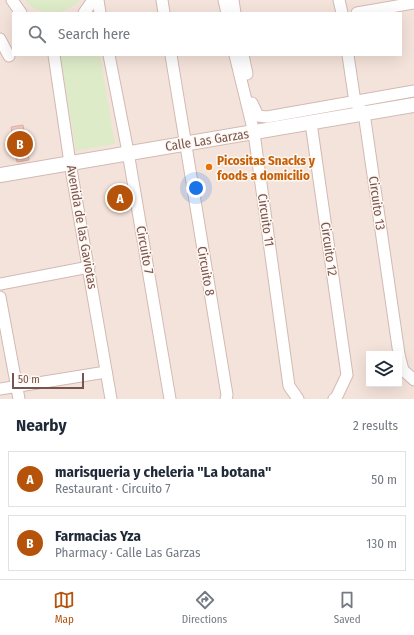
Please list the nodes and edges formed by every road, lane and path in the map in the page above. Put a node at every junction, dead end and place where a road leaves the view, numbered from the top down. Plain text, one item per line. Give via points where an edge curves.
1 (12, 0) edge
2 (93, 0) edge
3 (98, 0) edge
4 (162, 0) edge
5 (224, 0) edge
6 (233, 0) edge
7 (339, 0) edge
8 (414, 3) edge
9 (20, 12) edge
10 (85, 12) edge
11 (100, 12) edge
12 (164, 12) edge
13 (227, 12) edge
14 (236, 12) edge
15 (342, 12) edge
16 (363, 12) edge
17 (0, 40) edge
18 (7, 56) edge
19 (54, 56) edge
20 (109, 56) edge
21 (171, 56) edge
22 (235, 56) edge
23 (243, 56) edge
24 (348, 56) edge
25 (414, 91) edge
26 (355, 102) junction
27 (414, 105) edge
28 (364, 113) junction
29 (311, 123) junction
30 (254, 133) junction
31 (184, 143) junction
32 (128, 152) junction
33 (70, 163) junction
34 (0, 175) edge
35 (89, 267) junction
36 (0, 284) edge
37 (0, 297) edge
38 (399, 351) edge
39 (402, 366) edge
40 (106, 372) junction
41 (414, 380) edge
42 (16, 386) junction
43 (0, 389) edge
44 (19, 399) edge
45 (111, 399) edge
46 (170, 399) edge
47 (226, 399) edge
48 (298, 399) edge
49 (334, 399) edge

1 - 9 street
2 - 10 street
3 - 11 street
4 - 12 street
5 - 13 street
6 - 14 street
7 - 15 street
8 - 16 street
17 - 18 street
19 - 33 street, Avenida de las Gaviotas
20 - 32 street, Circuito 7
21 - 31 street, Circuito 8
22 - 30 street, Circuito 11
23 - 26 street via 253,108 258,116 267,117
24 - 26 street
25 - 26 street
26 - 28 street
27 - 28 street, Calle Las Garzas
28 - 29 street, Calle Las Garzas
28 - 38 street, Circuito 13
29 - 30 street, Calle Las Garzas
29 - 49 street, Circuito 12 via 347,375
30 - 31 street, Calle Las Garzas
30 - 48 street, Circuito 11 via 288,386
31 - 32 street, Calle Las Garzas
31 - 47 street, Circuito 8
32 - 33 street, Calle Las Garzas
32 - 46 street, Circuito 7
33 - 34 street, Calle Las Garzas
33 - 35 street, Avenida de las Gaviotas
35 - 36 street
35 - 40 street, Avenida de las Gaviotas
37 - 42 street
39 - 41 street, Circuito 13
40 - 42 street
40 - 45 street, Avenida de las Gaviotas
42 - 43 street
42 - 44 street

